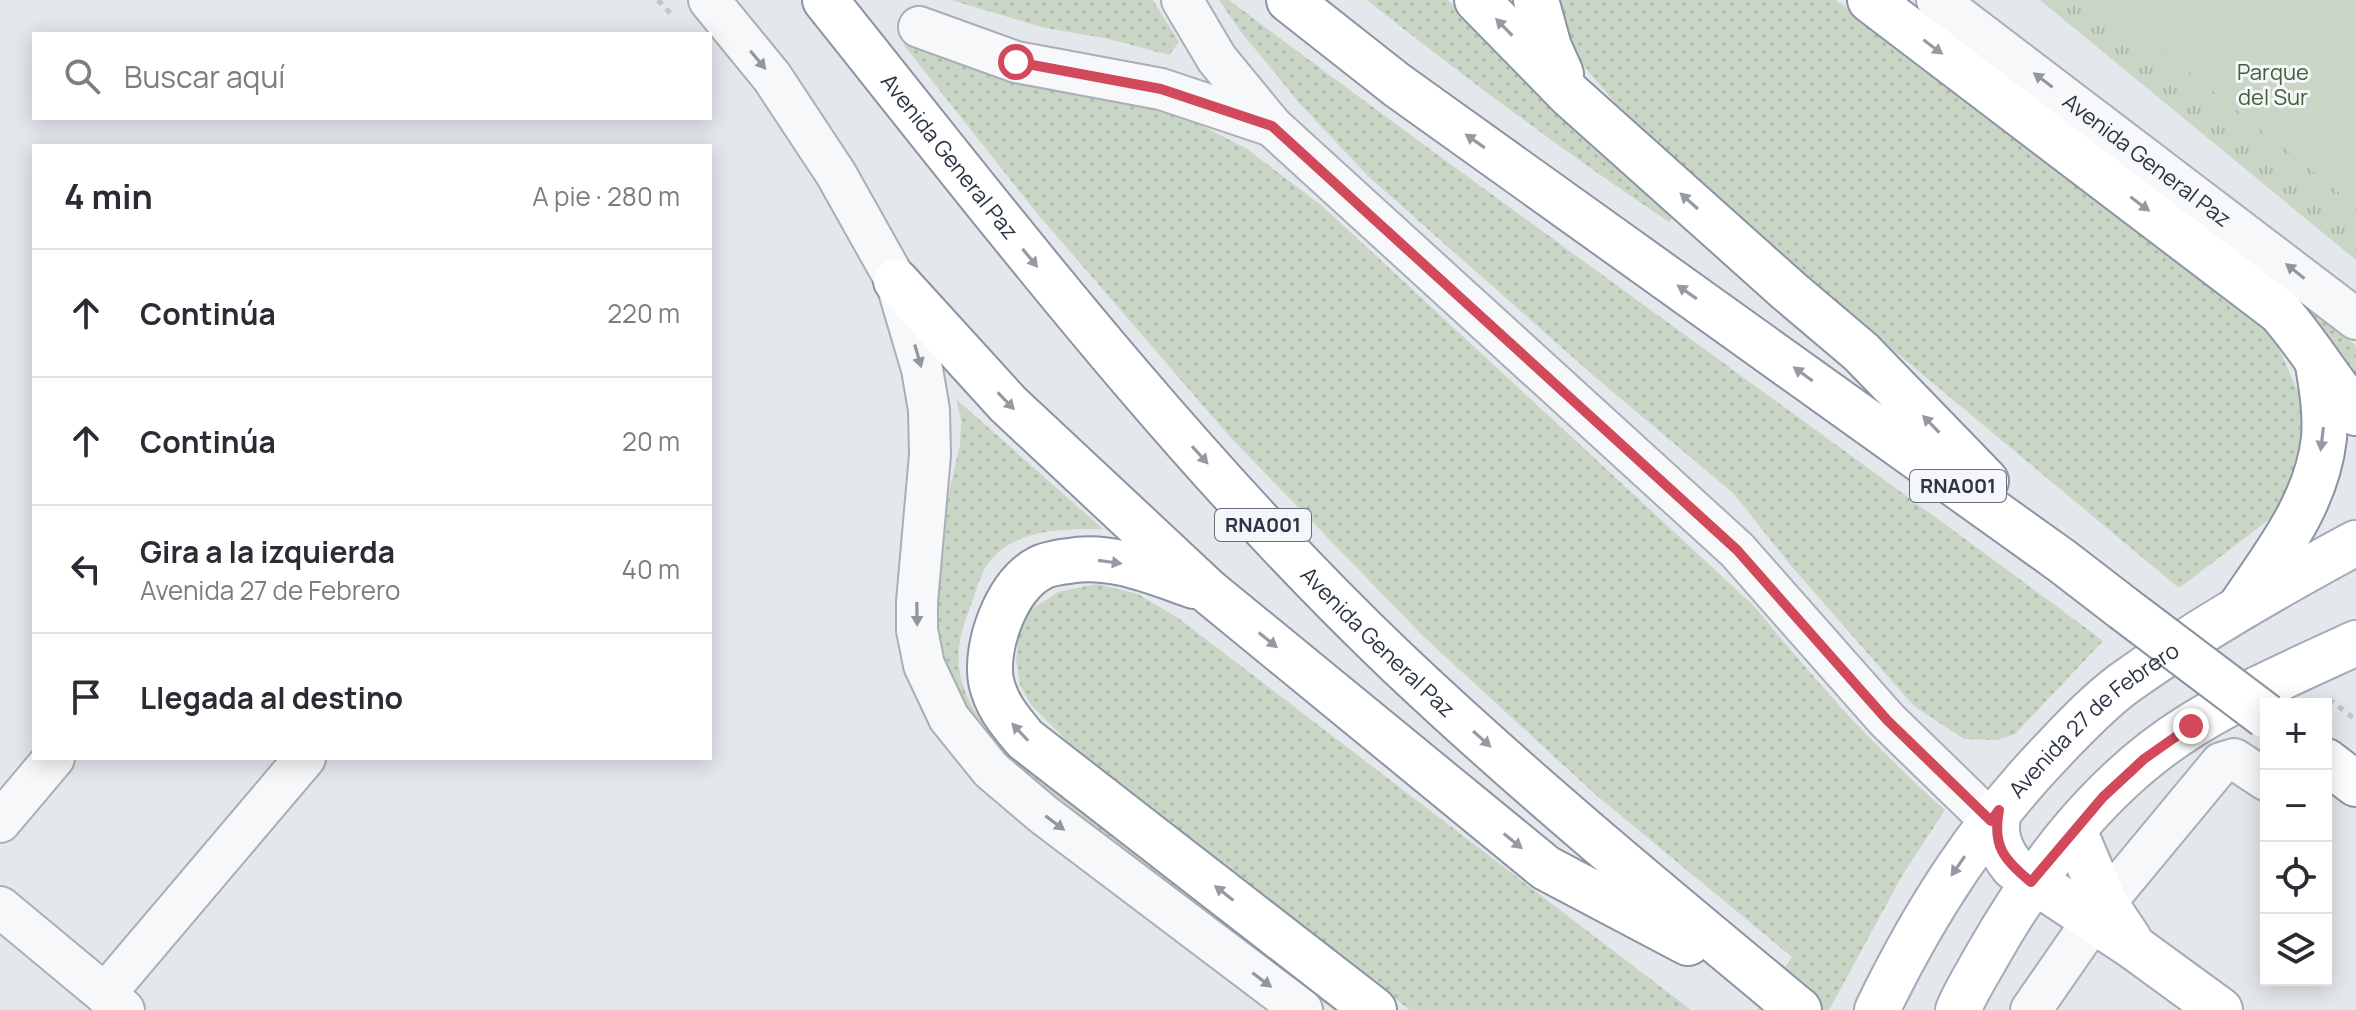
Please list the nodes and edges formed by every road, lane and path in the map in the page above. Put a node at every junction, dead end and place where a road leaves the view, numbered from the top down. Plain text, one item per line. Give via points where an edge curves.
1 (709, 0) edge
2 (825, 0) edge
3 (1182, 0) edge
4 (1289, 0) edge
5 (1477, 0) edge
6 (1536, 0) edge
7 (1870, 0) edge
8 (1937, 0) edge
9 (919, 27) dead end
10 (1570, 95) junction
11 (1272, 126) junction
12 (896, 281) junction
13 (2356, 319) edge
14 (2317, 362) junction
15 (2356, 413) edge
16 (2356, 543) edge
17 (2062, 561) junction
18 (1208, 591) junction
19 (2240, 607) junction
20 (2356, 610) edge
21 (2356, 643) edge
22 (2323, 695) dead end
23 (2263, 698) edge
24 (2268, 698) edge
25 (2269, 698) edge
26 (2260, 702) edge
27 (2356, 720) edge
28 (52, 760) edge
29 (303, 760) edge
30 (2332, 766) edge
31 (2260, 776) edge
32 (2356, 784) edge
33 (1995, 815) junction
34 (0, 822) edge
35 (2074, 830) junction
36 (2031, 882) junction
37 (0, 907) edge
38 (2100, 913) junction
39 (1784, 997) edge
40 (114, 1002) edge
41 (1302, 1010) edge
42 (1374, 1010) edge
43 (1877, 1010) edge
44 (1958, 1010) edge
45 (2031, 1010) edge
46 (2220, 1010) edge

1 -> 12 street via 772,77 836,174
2 -> 39 main road, Avenida General Paz / RNA001 via 1037,267 1262,525 1397,662 1577,826
3 - 11 street via 1217,59
17 -> 4 main road, RNA001 via 1397,85
10 -> 5 main road
6 - 10 main road
7 -> 14 main road via 2252,288 2280,312
13 -> 8 street, Avenida General Paz
9 - 11 street via 1016,62 1161,89
17 -> 10 main road via 1861,352
11 - 33 street via 1737,550 1887,720
12 -> 18 main road via 1008,404
12 -> 41 street via 929,410 917,630 924,665 949,718 991,770 1044,815
14 - 15 main road
14 -> 19 main road via 2324,439 2313,486 2293,527
16 - 19 main road, Avenida 27 de Febrero
17 - 23 main road, RNA001, bridge via 2123,608
18 -> 39 main road via 1546,868
42 -> 18 main road via 1025,739 1002,712 991,681 992,647 1016,590 1040,568 1103,560
19 - 33 main road, Avenida 27 de Febrero via 2121,686
20 - 24 main road
21 - 25 main road
22 - 27 path
26 - 35 main road via 2191,726 2144,759
28 - 34 street
29 - 40 street
30 - 32 main road
31 - 38 street via 2234,759 2221,763
33 - 36 main road via 2001,851
33 -> 43 main road, Avenida 27 de Febrero via 1909,944
35 - 36 main road
35 - 38 main road
36 - 38 main road
36 - 44 main road
37 - 40 street
38 - 45 street
38 - 46 main road via 2135,948

